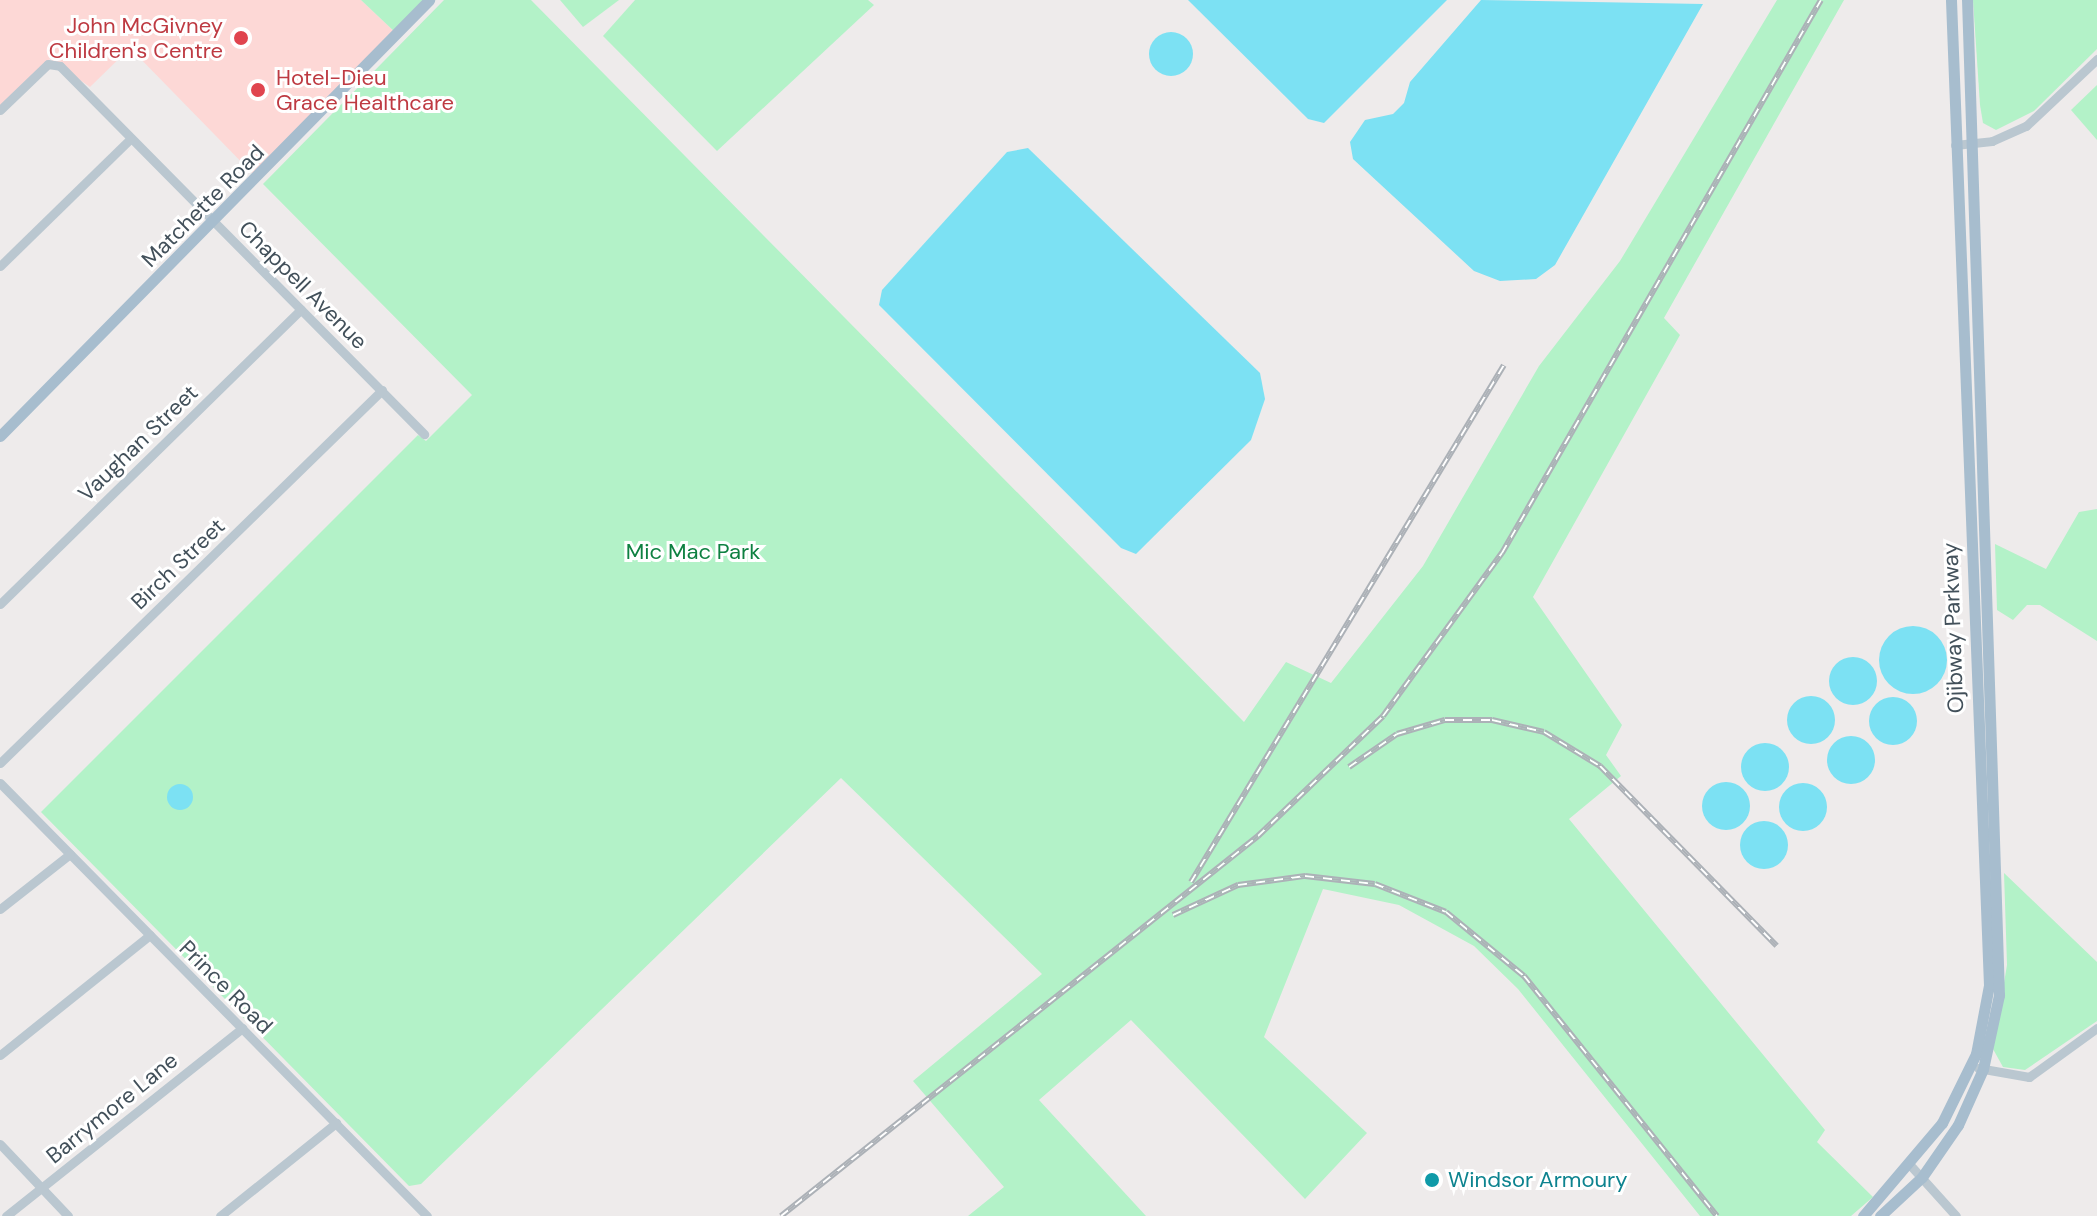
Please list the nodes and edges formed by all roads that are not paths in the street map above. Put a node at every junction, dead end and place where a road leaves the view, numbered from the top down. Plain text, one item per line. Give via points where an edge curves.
1 (429, 0) edge
2 (1951, 0) edge
3 (1967, 0) edge
4 (2097, 59) edge
5 (0, 110) edge
6 (130, 139) junction
7 (1972, 144) junction
8 (1955, 145) junction
9 (216, 223) junction
10 (0, 266) edge
11 (301, 309) junction
12 (382, 390) junction
13 (424, 434) dead end
14 (0, 436) edge
15 (0, 604) edge
16 (0, 763) edge
17 (0, 783) edge
18 (70, 854) junction
19 (0, 909) edge
20 (150, 935) junction
21 (242, 1028) junction
22 (2097, 1028) edge
23 (0, 1055) edge
24 (1977, 1068) junction
25 (336, 1123) junction
26 (0, 1144) edge
27 (1911, 1166) junction
28 (1922, 1177) junction
29 (42, 1187) junction
30 (6, 1216) edge
31 (68, 1216) edge
32 (220, 1216) edge
33 (427, 1216) edge
34 (1863, 1216) edge
35 (1880, 1216) edge
36 (1956, 1216) edge

1 - 9 main road, Matchette Road
2 - 8 main road, Ojibway Parkway
3 - 7 main road, Ojibway Parkway
4 - 7 street via 2026,126
5 - 6 street, Chappell Avenue via 53,62
6 - 9 street, Chappell Avenue
6 - 10 street
7 - 8 street
7 - 24 main road, Ojibway Parkway via 2000,941 1999,995
8 - 24 main road, Ojibway Parkway via 1989,959
9 - 11 street, Chappell Avenue
9 - 14 main road, Matchette Road
11 - 12 street, Chappell Avenue
11 - 15 street, Vaughan Street
12 - 13 street, Chappell Avenue
12 - 16 street, Birch Street
17 - 18 street, Prince Road
18 - 19 street
18 - 20 street, Prince Road
20 - 21 street, Prince Road
20 - 23 street
21 - 25 street, Prince Road
21 - 29 street, Barrymore Lane
22 - 24 street via 2029,1077
24 - 27 main road, Ojibway Parkway
24 - 28 main road, Ojibway Parkway
25 - 32 street
25 - 33 street, Prince Road
26 - 29 street
27 - 28 street
27 - 34 main road, Ojibway Parkway
28 - 35 main road, Ojibway Parkway
28 - 36 street
29 - 30 street, Barrymore Lane
29 - 31 street

